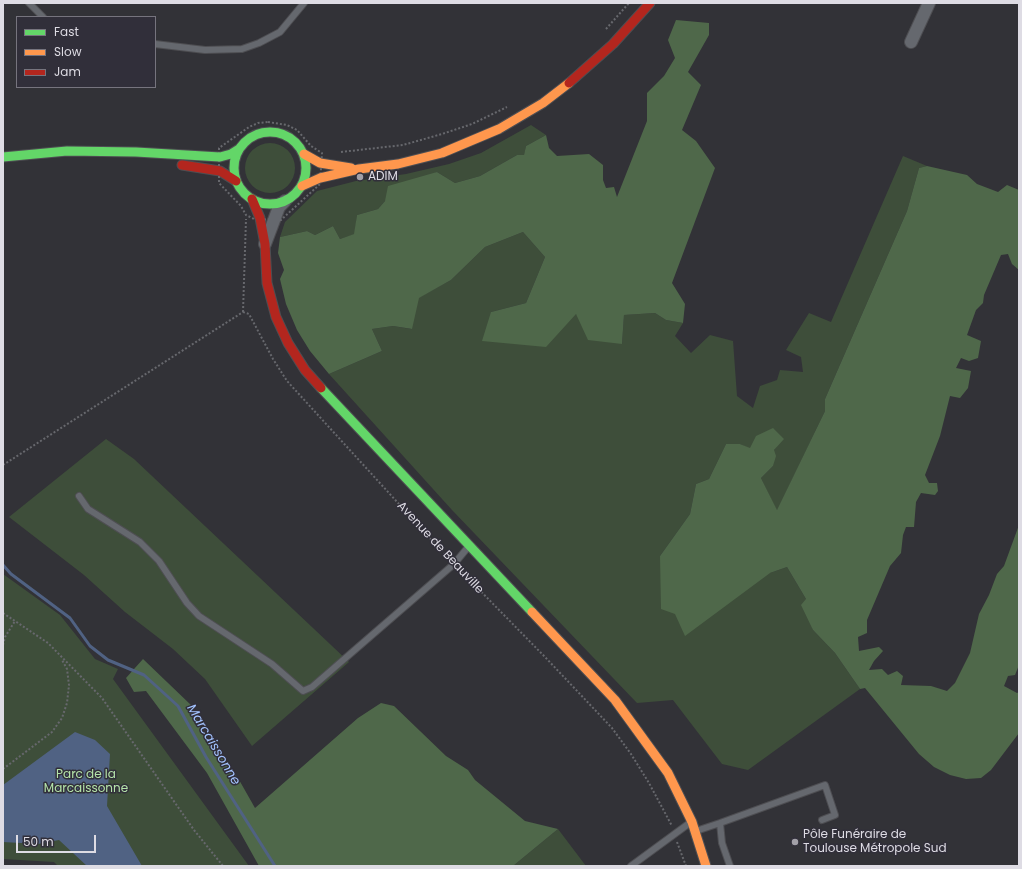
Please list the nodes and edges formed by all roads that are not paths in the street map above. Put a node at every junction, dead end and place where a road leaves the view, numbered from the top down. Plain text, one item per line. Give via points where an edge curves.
1 (30, 3) edge
2 (304, 3) edge
3 (650, 3) edge
4 (929, 3) edge
5 (42, 16) edge
6 (911, 42) dead end
7 (156, 44) edge
8 (239, 149) junction
9 (109, 153) junction
10 (304, 154) junction
11 (3, 157) edge
12 (359, 169) junction
13 (236, 181) junction
14 (302, 186) junction
15 (252, 199) junction
16 (285, 201) junction
17 (265, 244) junction
18 (79, 496) dead end
19 (470, 545) junction
20 (822, 820) dead end
21 (692, 822) junction
22 (720, 823) junction
23 (695, 832) junction
24 (631, 866) edge
25 (706, 866) edge
26 (730, 866) edge

1 - 5 lane
2 - 7 lane via 280,32 242,49 205,50
3 - 12 main road via 589,68 543,103 515,120 442,153 398,164
4 - 6 street
8 - 9 main road via 220,156
8 - 10 main road via 253,135 273,131 292,138
8 - 13 main road via 234,162
9 - 11 main road via 47,152
9 - 13 main road via 220,171
10 - 12 main road via 320,163
10 - 14 main road via 306,170
12 - 14 main road via 320,178
13 - 15 main road
14 - 16 main road
15 - 16 main road via 268,204
15 - 17 main road, Avenue de Beauville via 260,218
16 - 17 street, Avenue de Beauville via 279,207
17 - 19 main road, Avenue de Beauville via 267,283 276,316 288,343 305,370 388,461
18 - 19 lane via 88,509 140,542 154,556 187,603 200,616 272,664 303,691 312,687 454,564
19 - 21 main road, Avenue de Beauville via 615,700 668,773
20 - 22 lane via 835,815 825,785
21 - 23 main road, Avenue de Beauville
21 - 24 lane
22 - 23 lane
22 - 26 lane via 722,842
23 - 25 main road, Avenue de Beauville

